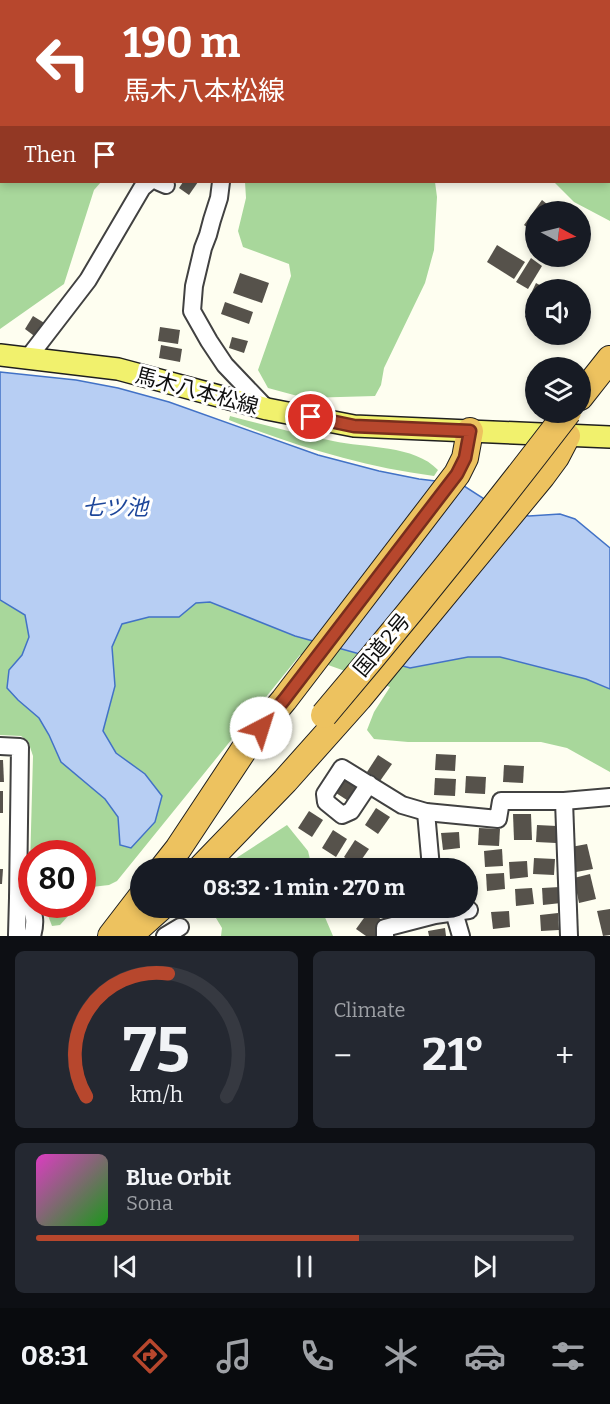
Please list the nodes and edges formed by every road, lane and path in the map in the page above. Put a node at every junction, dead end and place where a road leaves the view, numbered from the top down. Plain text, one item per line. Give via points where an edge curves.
1 (148, 183) edge
2 (221, 183) edge
3 (0, 355) edge
4 (28, 358) junction
5 (610, 359) edge
6 (591, 383) edge
7 (267, 410) junction
8 (568, 424) edge
9 (470, 431) junction
10 (610, 437) edge
11 (0, 746) edge
12 (369, 784) dead end
13 (610, 796) edge
14 (564, 801) junction
15 (426, 812) junction
16 (171, 858) edge
17 (193, 858) edge
18 (211, 858) edge
19 (430, 858) edge
20 (130, 911) edge
21 (138, 918) edge
22 (149, 918) edge
23 (413, 918) edge
24 (462, 918) edge
25 (180, 927) dead end
26 (25, 935) edge
27 (111, 936) edge
28 (121, 936) edge
29 (129, 936) edge
30 (165, 936) edge
31 (385, 936) edge
32 (461, 936) edge
33 (568, 936) edge

1 - 4 street via 88,280
2 - 7 street via 194,286 192,311 225,365
3 - 4 main road, 馬木八本松線
4 - 7 main road, 馬木八本松線 via 118,369
5 - 6 highway
7 - 9 main road, 馬木八本松線 via 354,426
8 - 9 main road, 馬木八本松線
8 - 10 main road, 馬木八本松線
8 - 17 highway, 国道2号, bridge via 324,715
8 - 18 highway via 556,457 542,476 359,698
9 - 16 highway via 465,458 457,474 249,742
11 - 26 street via 20,747 18,898 27,901 33,910 34,926
12 - 15 street via 402,805
13 - 14 street
14 - 15 street via 501,801 498,819
14 - 33 street
15 - 19 street
20 - 27 highway
21 - 28 highway
22 - 29 highway
23 - 31 street via 385,927
24 - 32 street
25 - 30 street

